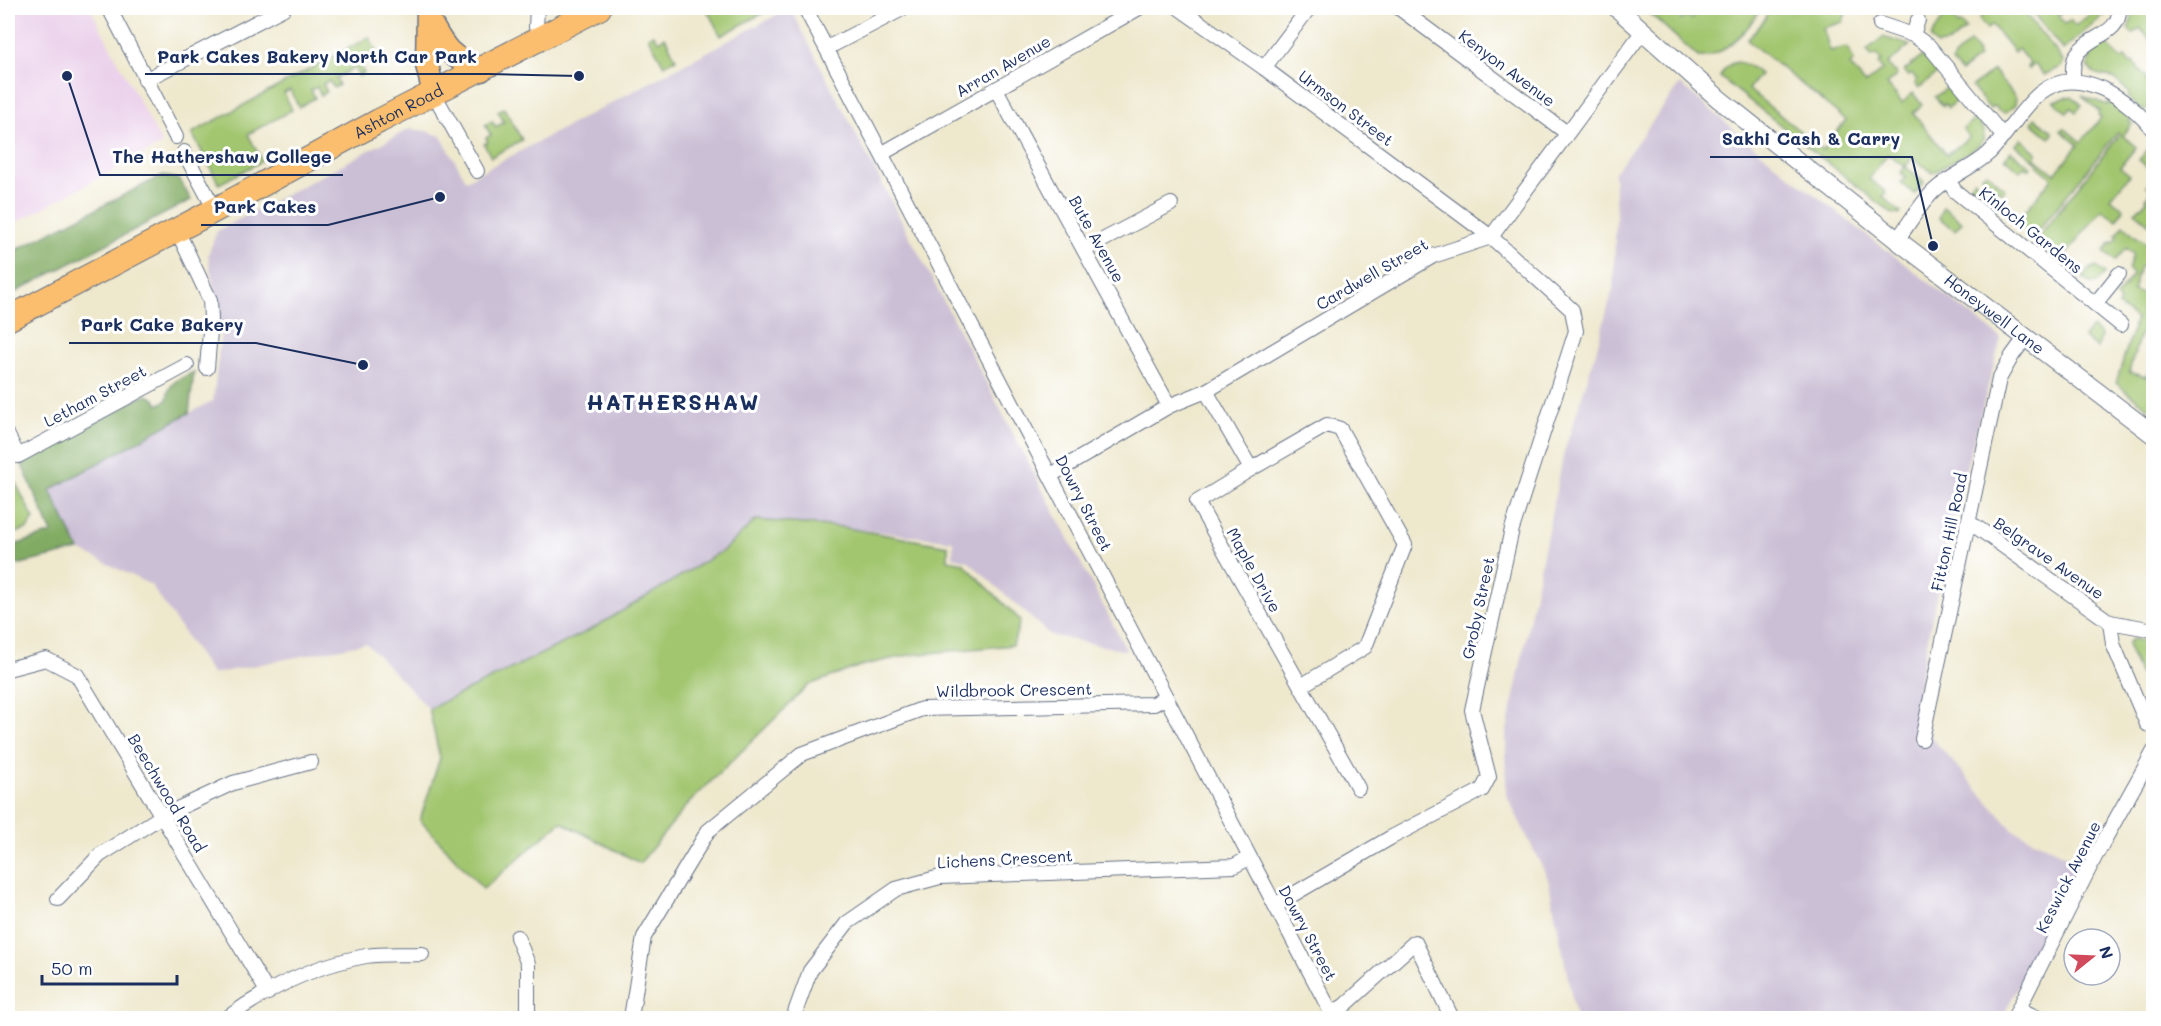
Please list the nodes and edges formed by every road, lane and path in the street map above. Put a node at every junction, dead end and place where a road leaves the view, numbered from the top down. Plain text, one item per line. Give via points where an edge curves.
1 (109, 8) edge
2 (284, 8) edge
3 (537, 8) edge
4 (599, 8) edge
5 (806, 8) edge
6 (904, 8) edge
7 (1139, 8) edge
8 (1179, 8) edge
9 (1310, 8) edge
10 (1399, 8) edge
11 (1617, 8) edge
12 (2119, 8) edge
13 (428, 14) edge
14 (1918, 20) dead end
15 (1880, 24) dead end
16 (1643, 32) junction
17 (1913, 35) junction
18 (542, 38) junction
19 (827, 48) junction
20 (1264, 68) junction
21 (481, 70) junction
22 (146, 80) junction
23 (2073, 81) junction
24 (996, 89) junction
25 (434, 94) junction
26 (2154, 131) edge
27 (1567, 133) junction
28 (2003, 136) junction
29 (176, 137) dead end
30 (184, 152) dead end
31 (883, 153) junction
32 (477, 171) dead end
33 (1948, 180) junction
34 (1171, 204) dead end
35 (215, 210) junction
36 (177, 230) junction
37 (1491, 237) junction
38 (1897, 240) junction
39 (1084, 250) junction
40 (2119, 274) dead end
41 (2095, 304) junction
42 (8, 319) edge
43 (2121, 325) dead end
44 (2025, 338) junction
45 (187, 365) dead end
46 (207, 368) dead end
47 (1206, 391) junction
48 (1170, 406) junction
49 (2154, 435) edge
50 (8, 436) edge
51 (1251, 469) junction
52 (1051, 475) junction
53 (1967, 524) junction
54 (2110, 622) junction
55 (2154, 630) edge
56 (8, 669) edge
57 (1301, 686) junction
58 (1166, 697) junction
59 (2154, 728) edge
60 (1922, 739) dead end
61 (2154, 751) edge
62 (311, 762) dead end
63 (1359, 788) dead end
64 (162, 816) junction
65 (1249, 858) junction
66 (58, 899) dead end
67 (1275, 905) junction
68 (517, 937) dead end
69 (422, 954) dead end
70 (268, 993) junction
71 (2017, 1014) edge
72 (1333, 1016) edge
73 (227, 1018) edge
74 (528, 1018) edge
75 (631, 1018) edge
76 (793, 1018) edge
77 (1452, 1018) edge
78 (2038, 1018) edge

1 - 22 street
2 - 22 street
3 - 18 street via 536,27
4 - 18 highway, Ashton Road
5 - 19 street, Dowry Street
6 - 19 street
7 - 24 street, Arran Avenue
8 - 20 street, Urmson Street
9 - 20 street
10 - 27 street, Kenyon Avenue
11 - 16 street, Honeywell Lane
12 - 23 street via 2117,22 2109,31 2077,54
13 - 21 main road via 443,46
13 - 25 main road via 427,65
14 - 17 street
15 - 17 street
16 - 27 street
16 - 38 street, Honeywell Lane via 1719,99
17 - 28 street via 1929,46
18 - 21 highway, Ashton Road
19 - 31 street, Dowry Street
20 - 37 street, Urmson Street
21 - 25 highway, Ashton Road
22 - 29 street
23 - 26 street via 2109,91
23 - 28 street via 2040,94
24 - 31 street, Arran Avenue
24 - 39 street, Bute Avenue
25 - 32 street
25 - 35 highway, Ashton Road
27 - 37 street
28 - 33 street via 1988,154
30 - 35 street
31 - 52 street, Dowry Street
33 - 38 street via 1931,193
33 - 41 street, Kinloch Gardens via 1955,191
34 - 39 street
35 - 36 highway, Ashton Road
36 - 42 highway, Ashton Road
36 - 46 street via 210,300
37 - 47 street, Cardwell Street via 1433,256
37 - 67 street, Groby Street via 1572,310 1576,331 1512,529 1472,710 1486,758 1488,783 1482,790
38 - 44 street, Honeywell Lane
39 - 48 street, Bute Avenue
40 - 41 street
41 - 43 street, Kinloch Gardens
44 - 49 street, Honeywell Lane
44 - 53 street, Fitton Hill Road via 1999,379
45 - 50 street, Letham Street via 18,456
47 - 48 street, Cardwell Street
47 - 51 street
48 - 52 street, Cardwell Street
51 - 57 street, Maple Drive via 1197,502
51 - 57 street via 1327,425 1340,429 1405,545 1365,647
52 - 58 street, Dowry Street
53 - 54 street, Belgrave Avenue
53 - 60 street, Fitton Hill Road
54 - 55 street, Belgrave Avenue
54 - 59 street, Belgrave Avenue via 2113,644 2147,724
56 - 64 street, Beechwood Road via 46,658 77,675
57 - 63 street, Maple Drive
58 - 65 street, Dowry Street
58 - 75 street, Wildbrook Crescent via 1154,704 922,709 802,754 708,831 644,937
61 - 71 street, Keswick Avenue via 2097,852
62 - 64 street via 233,783
64 - 66 street via 100,855
64 - 70 street, Beechwood Road
65 - 67 street, Dowry Street
65 - 76 street, Lichens Crescent via 1234,866 940,877 896,889 847,923 810,971
67 - 72 street, Dowry Street
68 - 74 street via 528,964
69 - 70 street via 368,956 314,969
70 - 73 street
71 - 78 street
72 - 77 street, Dowry Street via 1415,942

